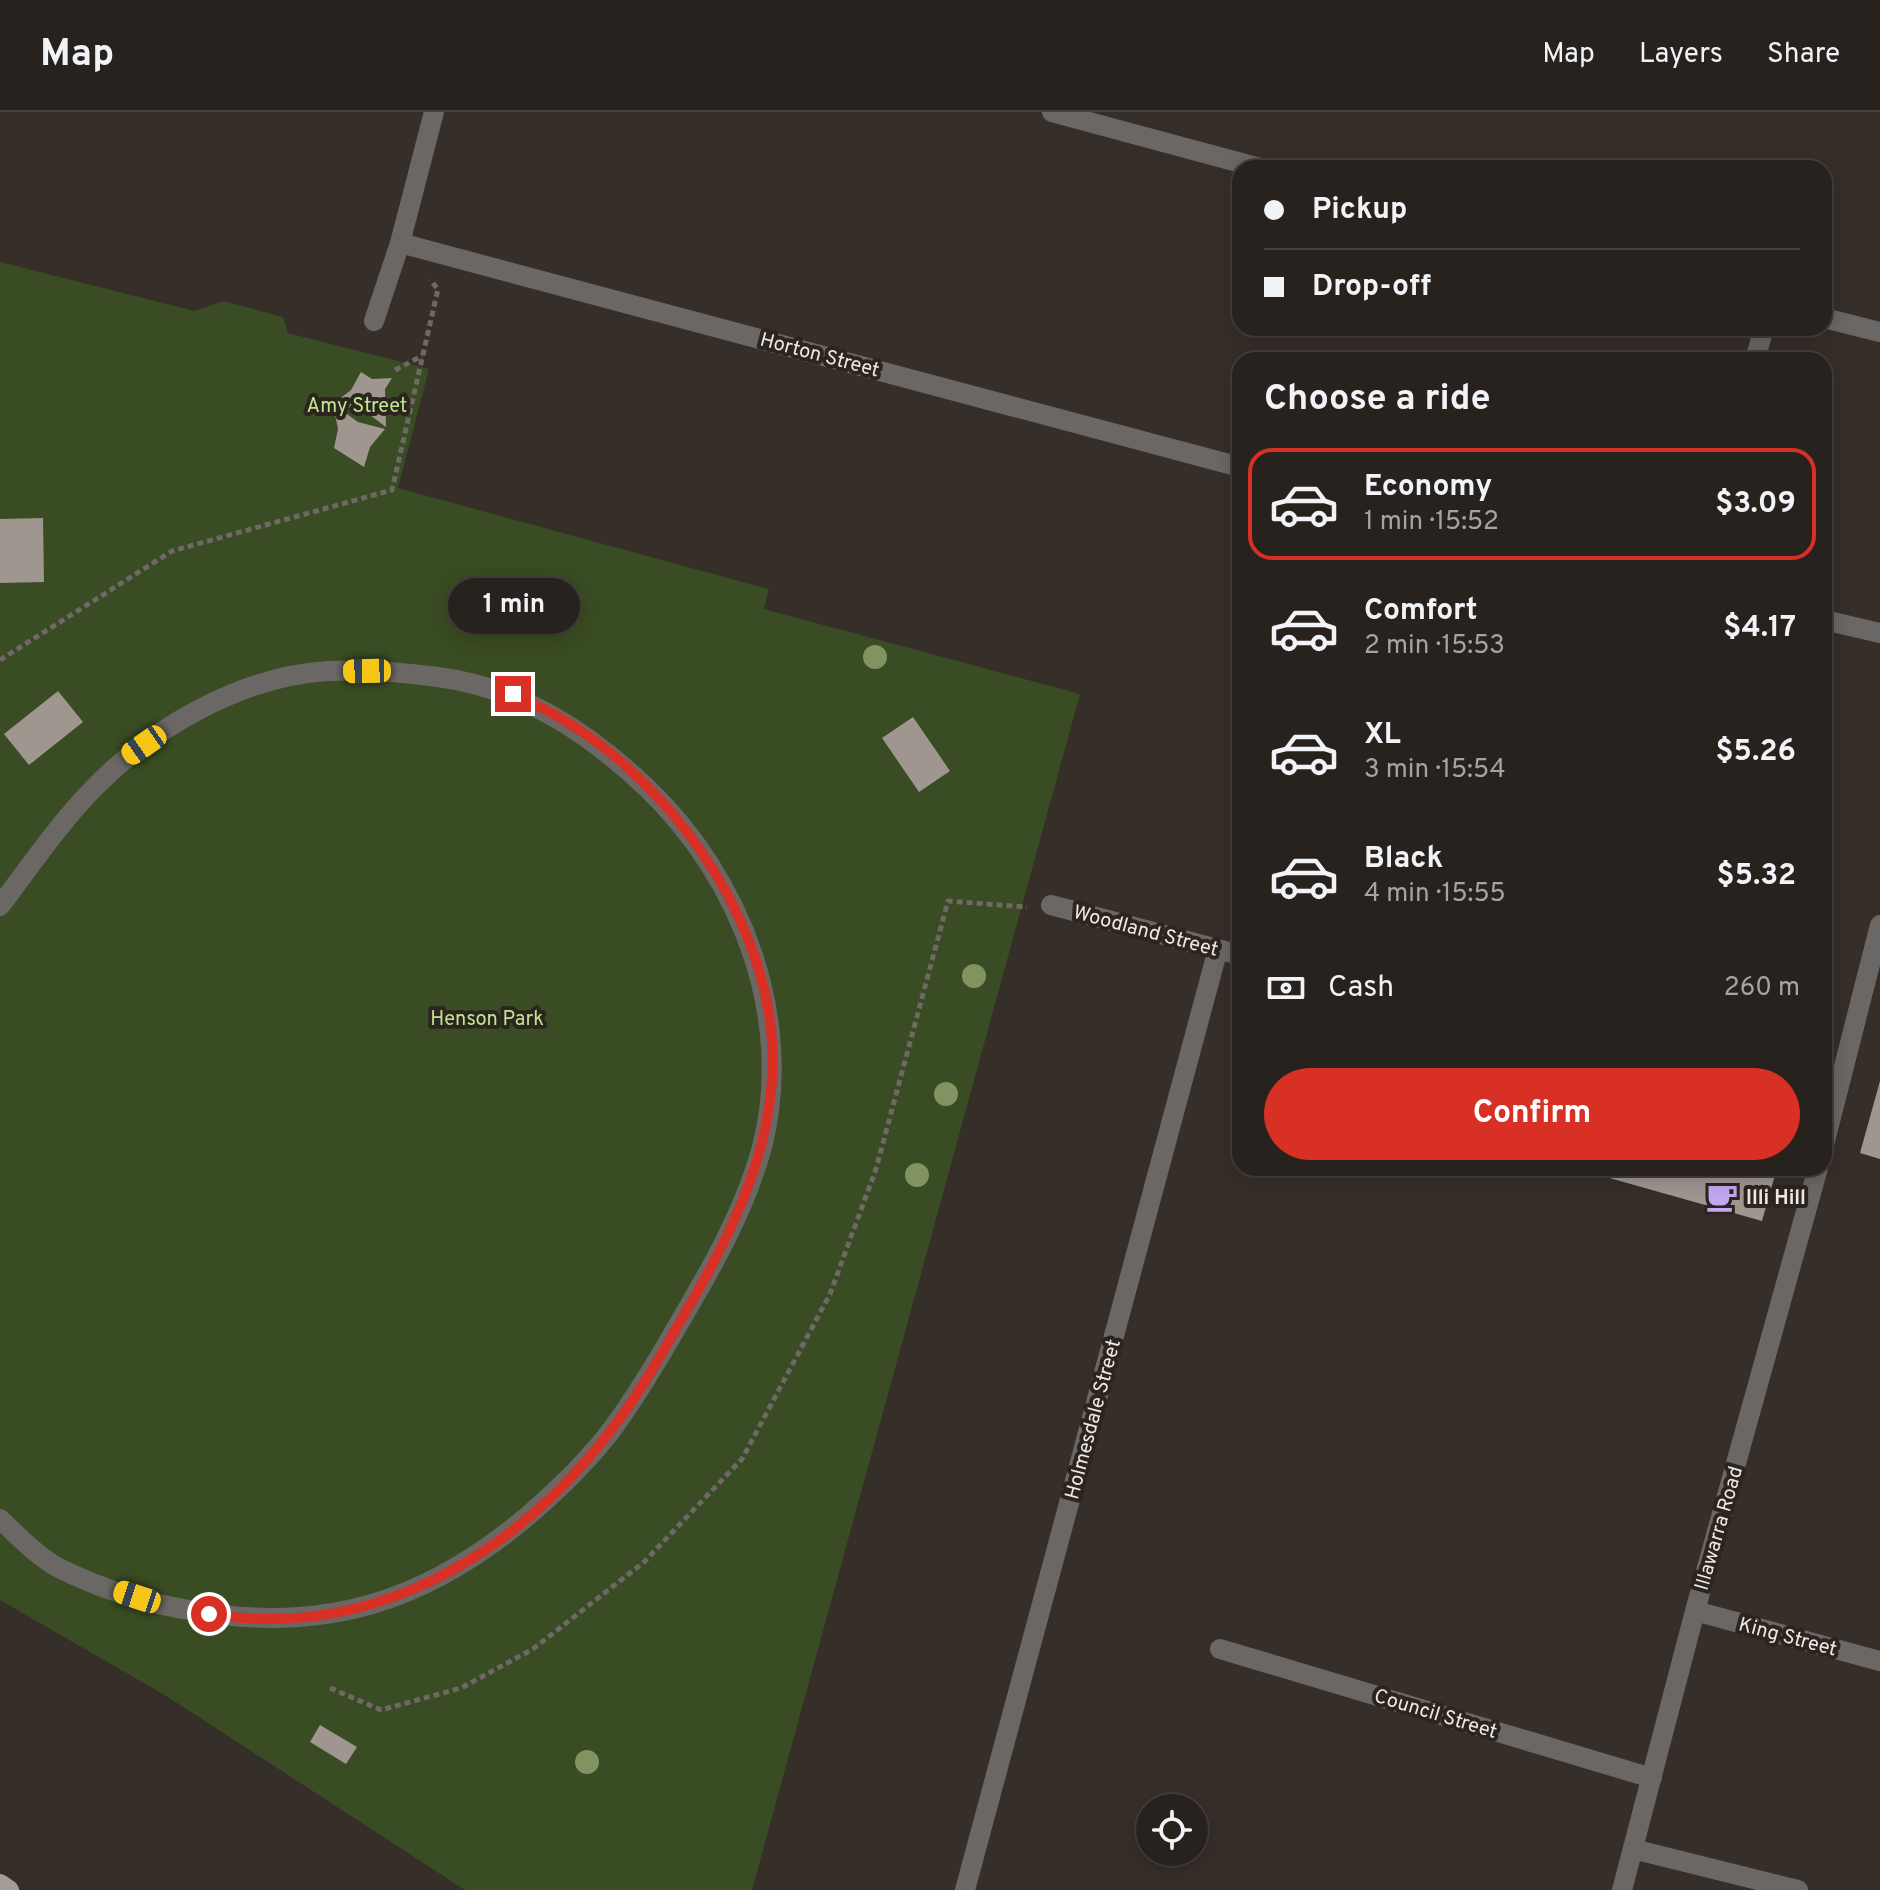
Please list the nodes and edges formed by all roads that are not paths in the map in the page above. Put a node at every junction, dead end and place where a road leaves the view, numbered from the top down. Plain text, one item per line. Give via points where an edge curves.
1 (434, 112) edge
2 (1052, 112) edge
3 (1232, 160) edge
4 (400, 243) junction
5 (1832, 320) edge
6 (374, 321) dead end
7 (1880, 332) edge
8 (1232, 465) edge
9 (1832, 622) edge
10 (1880, 633) edge
11 (1051, 905) dead end
12 (0, 906) edge
13 (1880, 925) edge
14 (1218, 949) junction
15 (1232, 953) edge
16 (1874, 971) edge
17 (1832, 1099) edge
18 (1816, 1176) edge
19 (0, 1519) edge
20 (1695, 1611) junction
21 (1220, 1649) dead end
22 (1880, 1661) edge
23 (1652, 1778) junction
24 (1633, 1849) junction
25 (0, 1884) edge
26 (9, 1890) edge
27 (965, 1890) edge
28 (1622, 1890) edge
29 (1798, 1890) edge

1 - 4 street
2 - 3 street
4 - 6 street
4 - 8 street, Horton Street
5 - 7 street
9 - 10 street
11 - 14 street, Woodland Street
12 - 19 street via 93,789 126,758 207,706 259,685 322,671 390,670 453,679 513,694 568,722 665,805 701,850 734,905 758,967 771,1028 772,1092 744,1201 699,1289 612,1429 563,1486 504,1536 441,1578 375,1605 305,1618 230,1617 165,1606 55,1566
13 - 16 street
14 - 15 street, Woodland Street
14 - 27 street, Holmesdale Street
16 - 17 street
18 - 20 street, Illawarra Road
20 - 22 street, King Street
20 - 23 street, Illawarra Road
21 - 23 street, Council Street
23 - 24 street, Illawarra Road
24 - 28 street, Illawarra Road
24 - 29 street
25 - 26 main road

